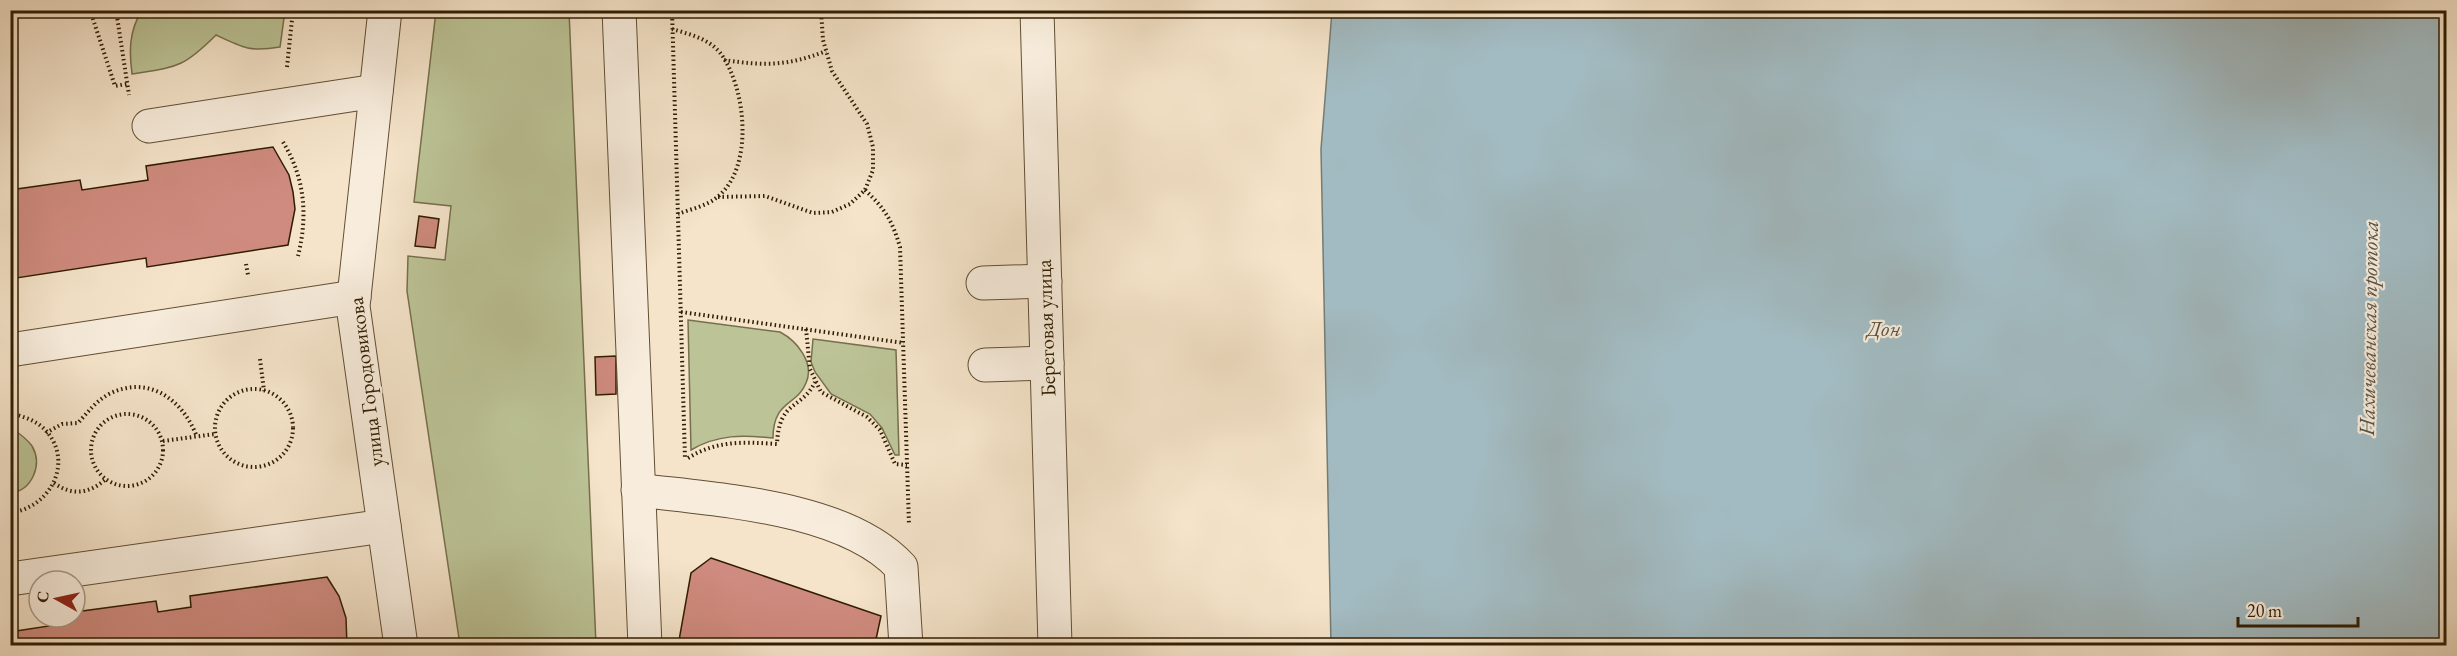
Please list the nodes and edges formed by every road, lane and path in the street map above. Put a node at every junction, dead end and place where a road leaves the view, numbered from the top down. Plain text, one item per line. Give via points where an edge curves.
1 (90, 10) edge
2 (116, 10) edge
3 (385, 10) edge
4 (619, 10) edge
5 (672, 10) edge
6 (821, 10) edge
7 (1037, 10) edge
8 (672, 29) junction
9 (826, 51) junction
10 (724, 60) junction
11 (127, 84) junction
12 (376, 91) junction
13 (149, 126) joint
14 (865, 190) junction
15 (718, 197) junction
16 (678, 214) junction
17 (1045, 272) junction
18 (983, 275) dead end
19 (354, 297) junction
20 (681, 312) junction
21 (807, 329) junction
22 (904, 343) junction
23 (10, 350) edge
24 (1047, 355) junction
25 (985, 357) dead end
26 (260, 358) dead end
27 (815, 382) junction
28 (264, 391) junction
29 (10, 413) edge
30 (46, 433) junction
31 (215, 434) junction
32 (197, 436) junction
33 (162, 441) junction
34 (685, 460) junction
35 (907, 465) junction
36 (106, 479) junction
37 (54, 483) junction
38 (638, 490) junction
39 (686, 496) junction
40 (10, 513) edge
41 (384, 526) junction
42 (900, 567) junction
43 (10, 579) edge
44 (401, 645) edge
45 (645, 645) edge
46 (906, 645) edge
47 (1056, 645) edge

1 - 11 path via 115,86
2 - 11 path
3 - 12 street, улица Городовикова
4 - 38 street
5 - 8 path
6 - 9 path
7 - 17 street, Береговая улица
8 - 10 path via 697,36
8 - 16 path
9 - 10 path via 778,65
9 - 14 path via 832,71 867,124 873,170
10 - 15 path via 739,96 741,152 733,178
11 - 13 path via 134,128
12 - 13 street
12 - 19 street, улица Городовикова
14 - 15 path via 850,204 832,212 813,213 765,196
14 - 22 path via 893,221 900,247
15 - 16 path
16 - 20 path
17 - 18 street
17 - 24 street, Береговая улица
19 - 23 street
19 - 41 street, улица Городовикова
20 - 21 path
20 - 34 path
21 - 22 path
21 - 27 path via 807,352
22 - 35 path
24 - 25 street
24 - 47 street, Береговая улица
26 - 28 path
27 - 34 path via 783,415 777,444 722,443
27 - 35 path via 821,392 867,417 880,430 895,465
28 - 31 path via 248,389 234,395 216,418
28 - 31 path via 288,408 292,438 285,452 259,467 244,466 230,460
29 - 30 path via 26,417
30 - 32 path via 62,424 78,423 110,394 127,388 145,388 178,404
30 - 37 path via 57,455
31 - 32 path
32 - 33 path
33 - 36 path via 163,459 146,482 118,486
33 - 36 path via 159,431 136,414 109,418 92,441 96,468
34 - 39 path
35 - 42 path via 909,552
36 - 37 path via 89,491 80,492 70,492
37 - 40 path via 36,505
38 - 39 street
38 - 45 street
39 - 42 street via 781,508 862,536
41 - 43 street
41 - 44 street, улица Городовикова
42 - 46 street

